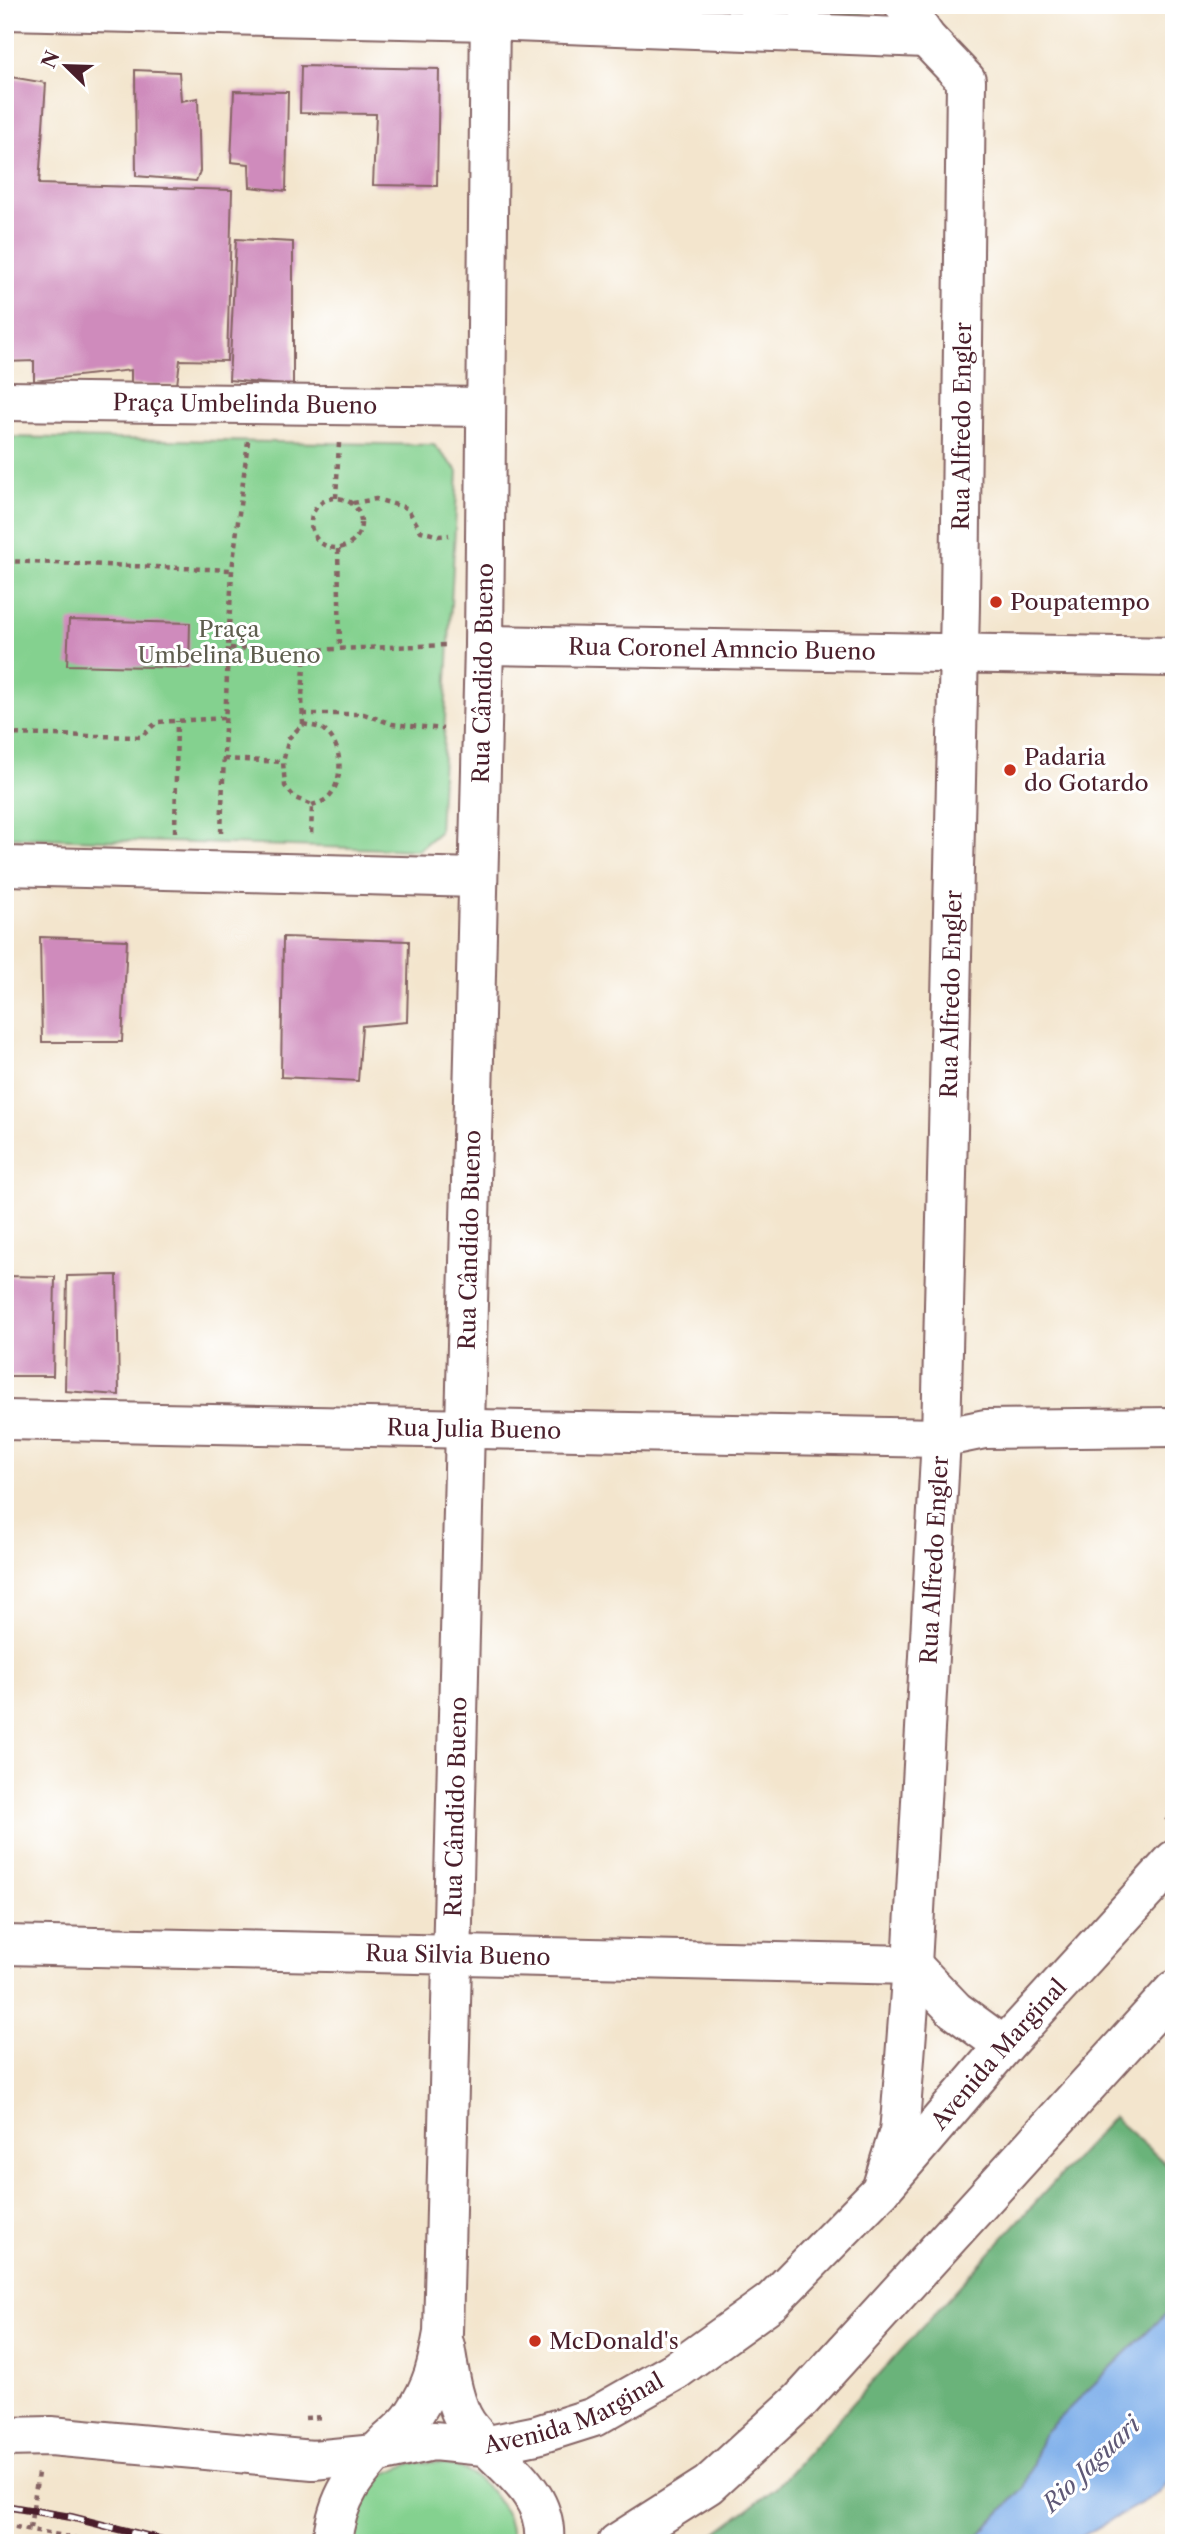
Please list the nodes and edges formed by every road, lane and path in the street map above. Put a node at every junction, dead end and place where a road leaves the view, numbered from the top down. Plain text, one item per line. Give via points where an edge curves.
1 (904, 5) edge
2 (5, 10) edge
3 (489, 13) edge
4 (926, 38) junction
5 (5, 401) edge
6 (253, 404) junction
7 (341, 405) junction
8 (485, 407) junction
9 (336, 498) junction
10 (352, 503) junction
11 (485, 534) junction
12 (338, 548) junction
13 (5, 561) edge
14 (232, 570) junction
15 (484, 645) junction
16 (340, 647) junction
17 (228, 648) junction
18 (305, 650) junction
19 (959, 653) junction
20 (1174, 657) edge
21 (303, 714) junction
22 (226, 718) junction
23 (177, 721) junction
24 (303, 724) junction
25 (482, 730) junction
26 (5, 734) edge
27 (224, 759) junction
28 (283, 762) junction
29 (312, 805) junction
30 (5, 866) edge
31 (174, 870) junction
32 (220, 872) junction
33 (309, 874) junction
34 (478, 878) junction
35 (5, 1420) edge
36 (1174, 1427) edge
37 (465, 1429) junction
38 (941, 1438) junction
39 (1174, 1860) edge
40 (5, 1945) edge
41 (452, 1954) junction
42 (912, 1965) junction
43 (1174, 1990) edge
44 (1004, 2046) junction
45 (881, 2190) junction
46 (443, 2333) junction
47 (5, 2437) edge
48 (484, 2446) junction
49 (375, 2454) junction
50 (5, 2525) edge
51 (102, 2543) edge
52 (332, 2543) edge
53 (544, 2543) edge
54 (617, 2543) edge

1 - 4 street, Rua Alfredo Engler
2 - 3 street
3 - 4 street
3 - 8 street, Rua Cândido Bueno
4 - 19 street, Rua Alfredo Engler via 965,80
5 - 6 street, Praça Umbelinda Bueno
6 - 7 street, Praça Umbelinda Bueno
6 - 14 path
7 - 8 street, Praça Umbelinda Bueno
7 - 9 path
8 - 11 street, Rua Cândido Bueno
9 - 10 path
9 - 12 path via 316,509 311,524 322,544
10 - 11 path via 376,499 407,508 421,531 439,536
10 - 12 path via 361,526 353,542
11 - 15 street, Rua Cândido Bueno
12 - 16 path
13 - 14 path
14 - 17 path
15 - 16 path
15 - 19 street, Rua Coronel Amncio Bueno
15 - 25 street, Rua Cândido Bueno
16 - 18 path
17 - 18 path
17 - 22 path
18 - 21 path
19 - 20 street, Rua Coronel Amncio Bueno
19 - 38 street, Rua Alfredo Engler
21 - 24 path
21 - 25 path via 364,714 418,728
22 - 23 path
22 - 27 path
23 - 26 path via 157,722 141,737
23 - 31 path
24 - 28 path via 289,738
24 - 29 path via 328,733 338,749 340,765 332,794
25 - 34 street, Rua Cândido Bueno
27 - 28 path
27 - 32 path
28 - 29 path via 285,786 295,798
29 - 33 path
30 - 31 street
31 - 32 street
32 - 33 street
33 - 34 street
34 - 37 street, Rua Cândido Bueno
35 - 37 street, Rua Julia Bueno
36 - 38 street, Rua Julia Bueno via 985,1429
37 - 38 street, Rua Julia Bueno
37 - 41 street, Rua Cândido Bueno
38 - 42 street, Rua Alfredo Engler
39 - 44 street, Avenida Marginal
40 - 41 street, Rua Silvia Bueno
41 - 42 street, Rua Silvia Bueno
41 - 46 street, Rua Cândido Bueno
42 - 44 street via 955,2010
42 - 45 street, Rua Alfredo Engler via 899,2131
43 - 54 street via 801,2400 708,2485
44 - 45 street, Avenida Marginal
45 - 48 street, Avenida Marginal via 772,2301 675,2371 594,2417
46 - 48 street via 451,2381 465,2421
46 - 49 street, Rua Cândido Bueno via 434,2379 413,2416
47 - 49 street, Avenida Marginal via 51,2435 313,2460
48 - 49 street, Avenida Marginal via 433,2441
48 - 53 street via 511,2468 534,2496 545,2530
49 - 52 street, Rua Cândido Bueno via 349,2485 335,2519
50 - 51 path

